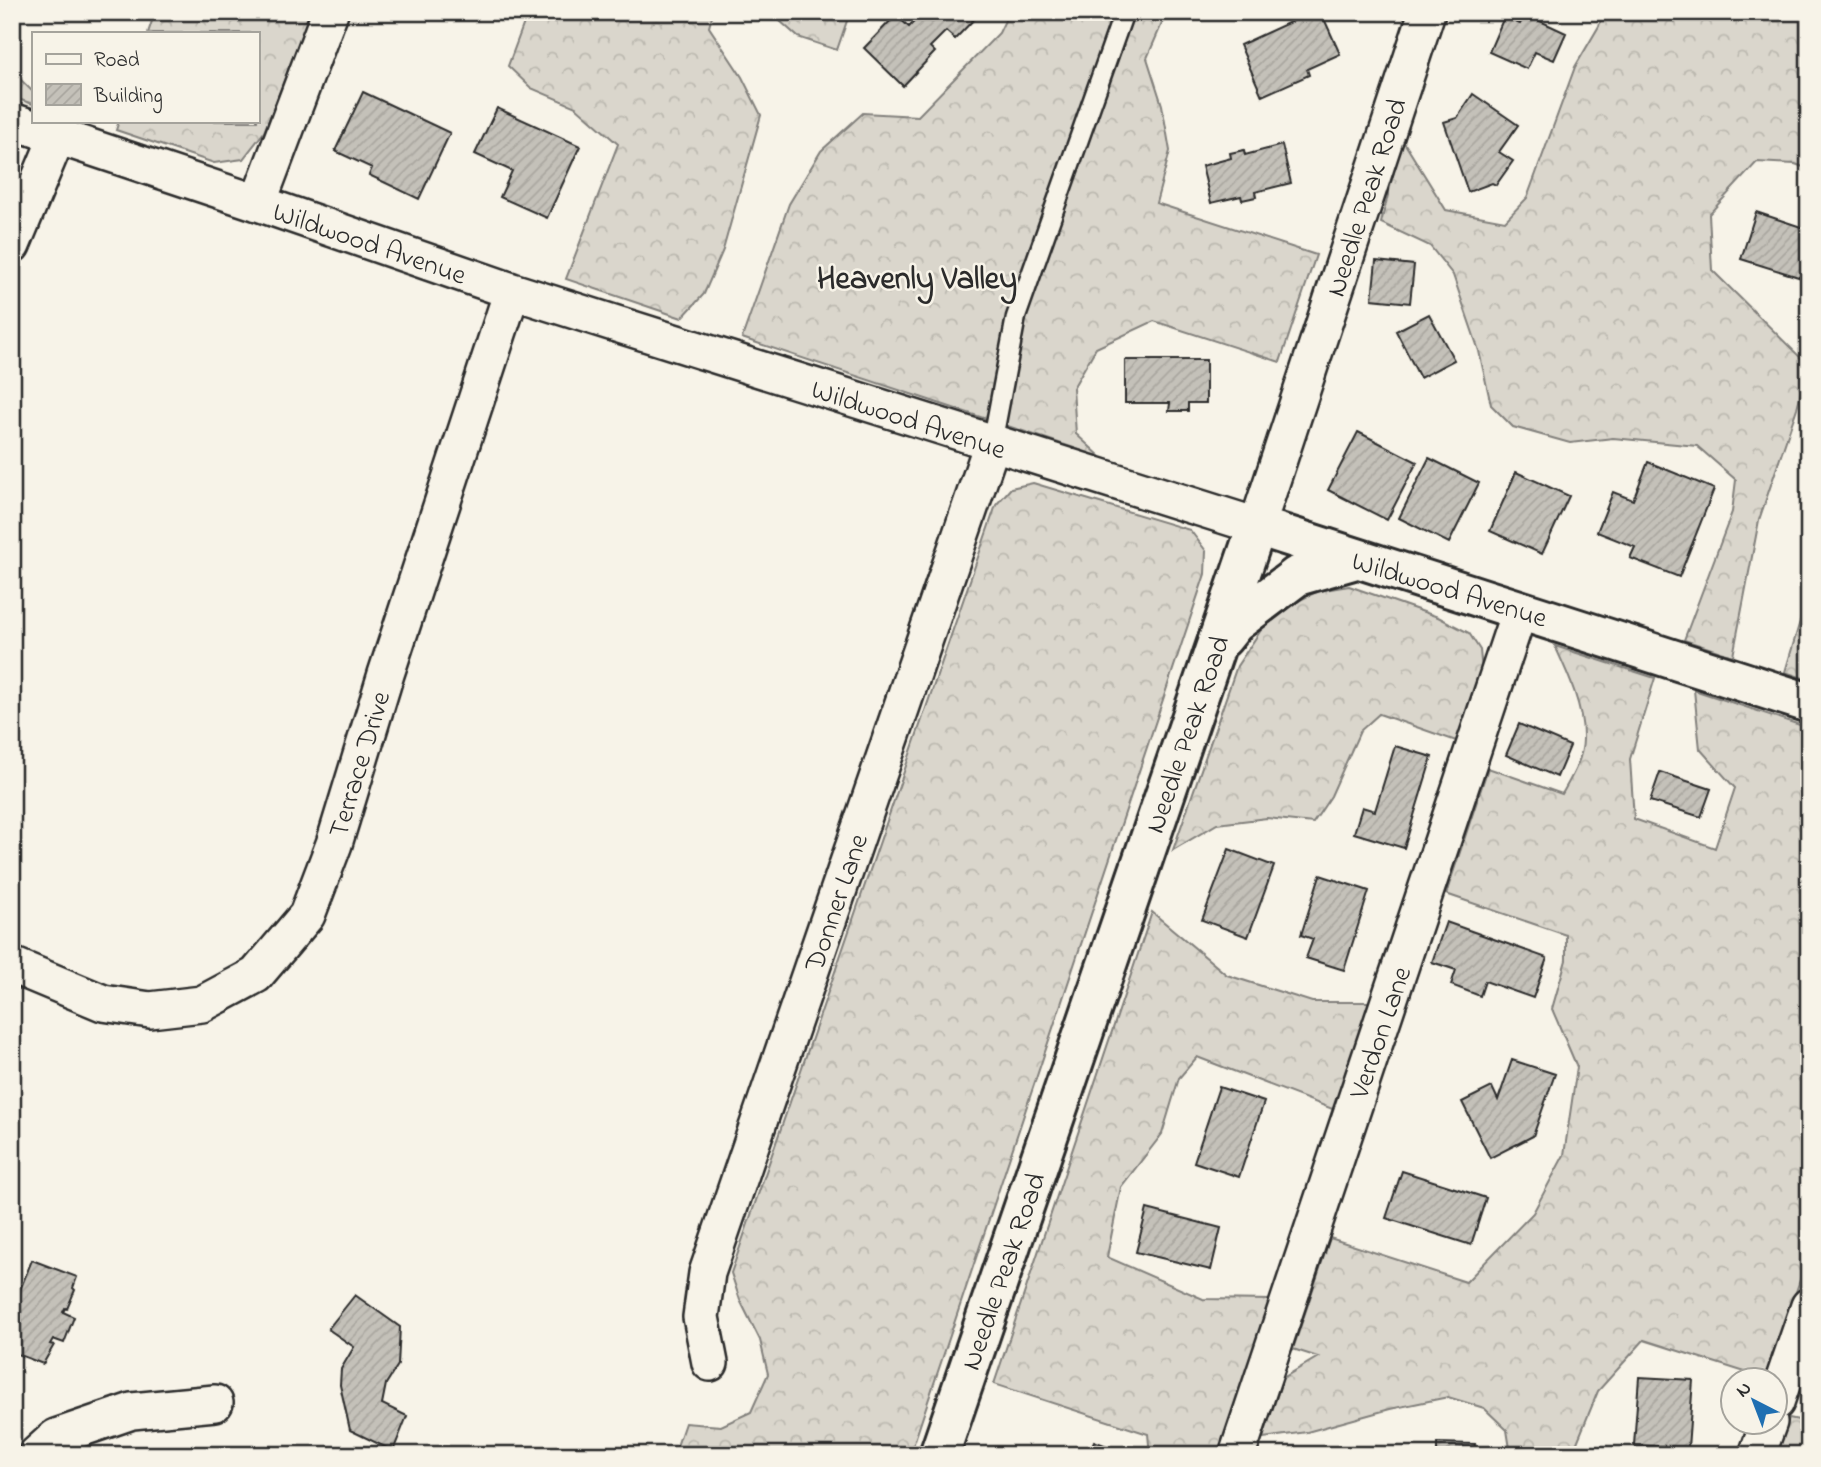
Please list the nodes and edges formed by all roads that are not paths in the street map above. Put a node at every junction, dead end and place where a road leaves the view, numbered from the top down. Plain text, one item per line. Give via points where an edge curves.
1 (330, 12) edge
2 (1124, 12) edge
3 (1427, 12) edge
4 (12, 121) edge
5 (57, 137) junction
6 (258, 203) junction
7 (12, 245) edge
8 (512, 291) junction
9 (992, 444) junction
10 (1257, 526) junction
11 (1356, 559) junction
12 (1520, 609) junction
13 (1215, 648) junction
14 (1809, 703) edge
15 (12, 965) edge
16 (1809, 1306) edge
17 (710, 1363) dead end
18 (1788, 1366) edge
19 (215, 1403) dead end
20 (1764, 1436) edge
21 (37, 1455) edge
22 (939, 1455) edge
23 (1237, 1455) edge
24 (1757, 1455) edge

1 - 6 street
2 - 9 lane via 1016,317
3 - 10 street, Needle Peak Road
4 - 5 street, Wildwood Avenue
5 - 6 street, Wildwood Avenue
5 - 7 street
6 - 8 street, Wildwood Avenue
8 - 9 street, Wildwood Avenue
8 - 15 street, Terrace Drive via 307,915 256,975 202,1004 150,1010 103,1003
9 - 10 street, Wildwood Avenue
9 - 17 street, Donner Lane via 707,1273 701,1317
10 - 11 street, Wildwood Avenue
10 - 13 street, Needle Peak Road
11 - 12 street, Wildwood Avenue
11 - 13 street via 1297,576 1235,623
12 - 14 street, Wildwood Avenue
12 - 23 street, Verdon Lane
13 - 22 street, Needle Peak Road
16 - 18 street
19 - 21 street via 132,1411 57,1437
20 - 24 street

